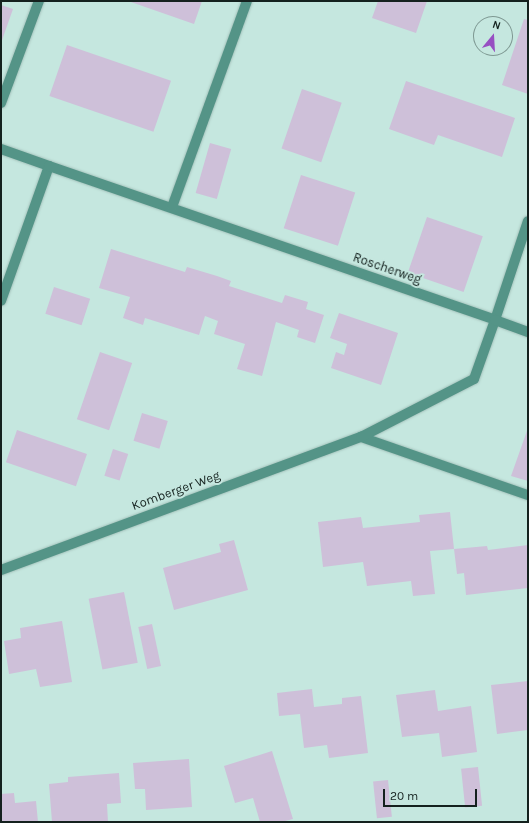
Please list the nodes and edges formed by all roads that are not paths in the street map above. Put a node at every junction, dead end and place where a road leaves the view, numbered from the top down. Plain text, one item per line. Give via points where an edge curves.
1 (39, 1) edge
2 (248, 1) edge
3 (1, 103) edge
4 (1, 149) edge
5 (49, 166) junction
6 (172, 207) junction
7 (528, 221) edge
8 (1, 301) edge
9 (495, 320) junction
10 (528, 332) edge
11 (361, 437) junction
12 (528, 495) edge
13 (1, 570) edge

1 - 3 street
2 - 6 street
4 - 5 street, Roscherweg
5 - 6 street, Roscherweg
5 - 8 street
6 - 9 street, Roscherweg
7 - 9 street
9 - 10 street
9 - 11 street, Komberger Weg via 474,379
11 - 12 street
11 - 13 street, Komberger Weg

